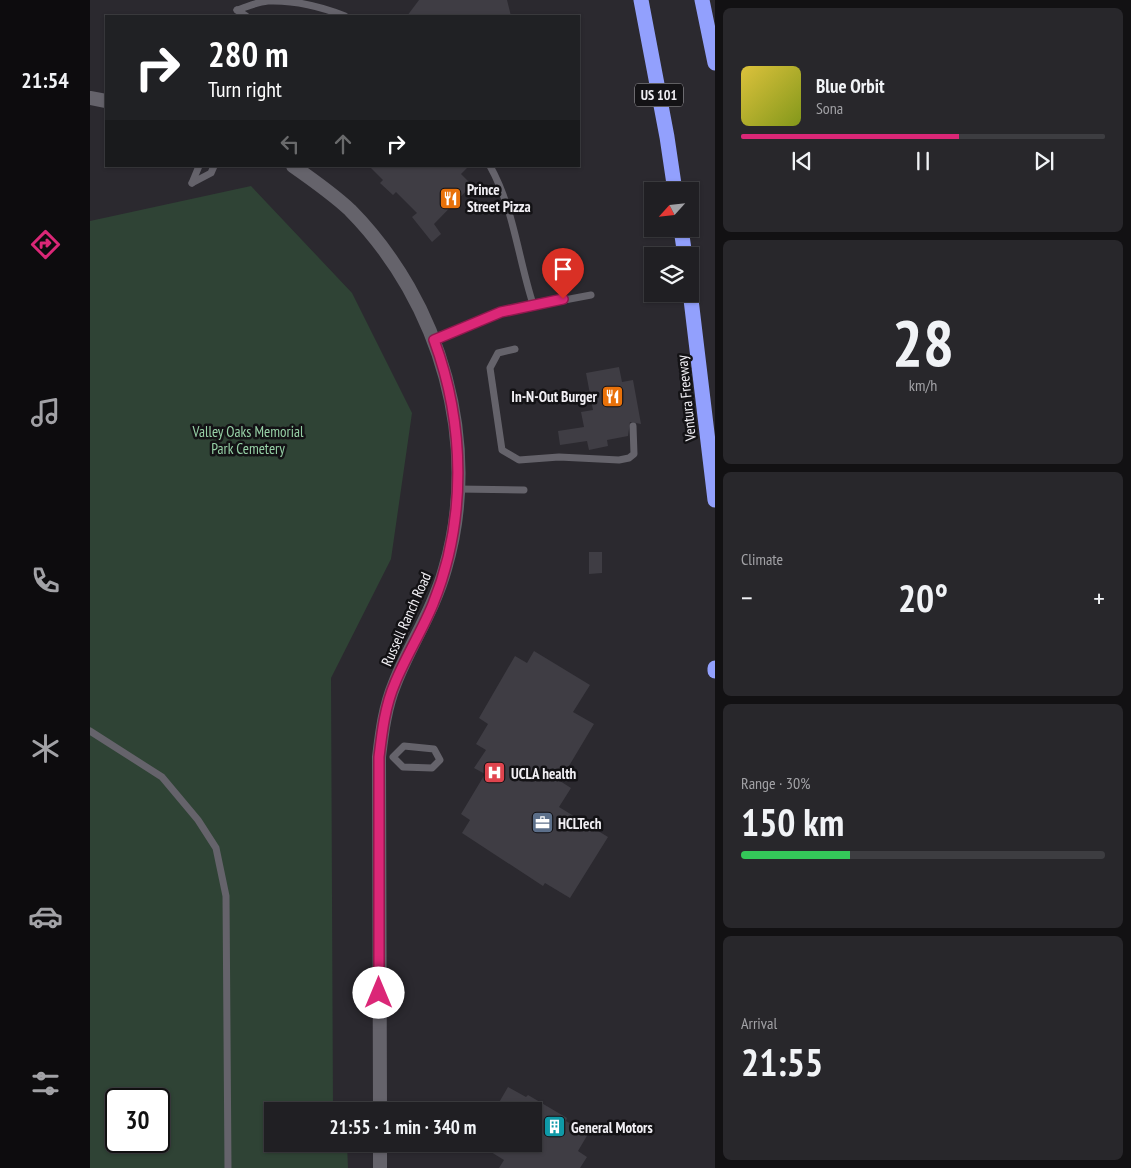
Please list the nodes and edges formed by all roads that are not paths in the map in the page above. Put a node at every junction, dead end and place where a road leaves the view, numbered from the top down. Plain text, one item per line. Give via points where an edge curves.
1 (641, 0) edge
2 (702, 0) edge
3 (236, 13) edge
4 (342, 15) edge
5 (715, 63) edge
6 (90, 98) edge
7 (105, 101) edge
8 (199, 167) edge
9 (214, 167) edge
10 (294, 167) edge
11 (491, 167) edge
12 (673, 182) edge
13 (591, 295) dead end
14 (691, 302) edge
15 (533, 304) junction
16 (434, 340) junction
17 (515, 349) dead end
18 (633, 426) dead end
19 (458, 489) junction
20 (524, 490) dead end
21 (715, 500) edge
22 (90, 731) edge
23 (379, 757) junction
24 (393, 757) junction
25 (380, 1102) edge
26 (380, 1152) edge
27 (228, 1168) edge
28 (380, 1168) edge

1 - 12 highway, US 101
2 - 5 highway
3 - 4 lane via 268,1 303,4
6 - 7 street
8 - 9 lane via 192,183 211,173
10 - 16 street, Russell Ranch Road via 349,210 381,246 410,289
11 - 15 lane via 514,225
13 - 15 lane
14 - 21 highway, Ventura Freeway
15 - 16 lane via 501,312
16 - 19 street, Russell Ranch Road via 448,381 454,417
17 - 18 lane via 498,353 490,368 502,450 519,460 559,457 624,459 634,454
19 - 20 lane
19 - 23 street, Russell Ranch Road via 445,569 432,605 394,684
22 - 27 lane via 162,776 216,848 226,896
23 - 24 lane
23 - 25 street, Russell Ranch Road
24 - 24 lane via 404,746 434,749 442,760 432,768 403,767
26 - 28 street

